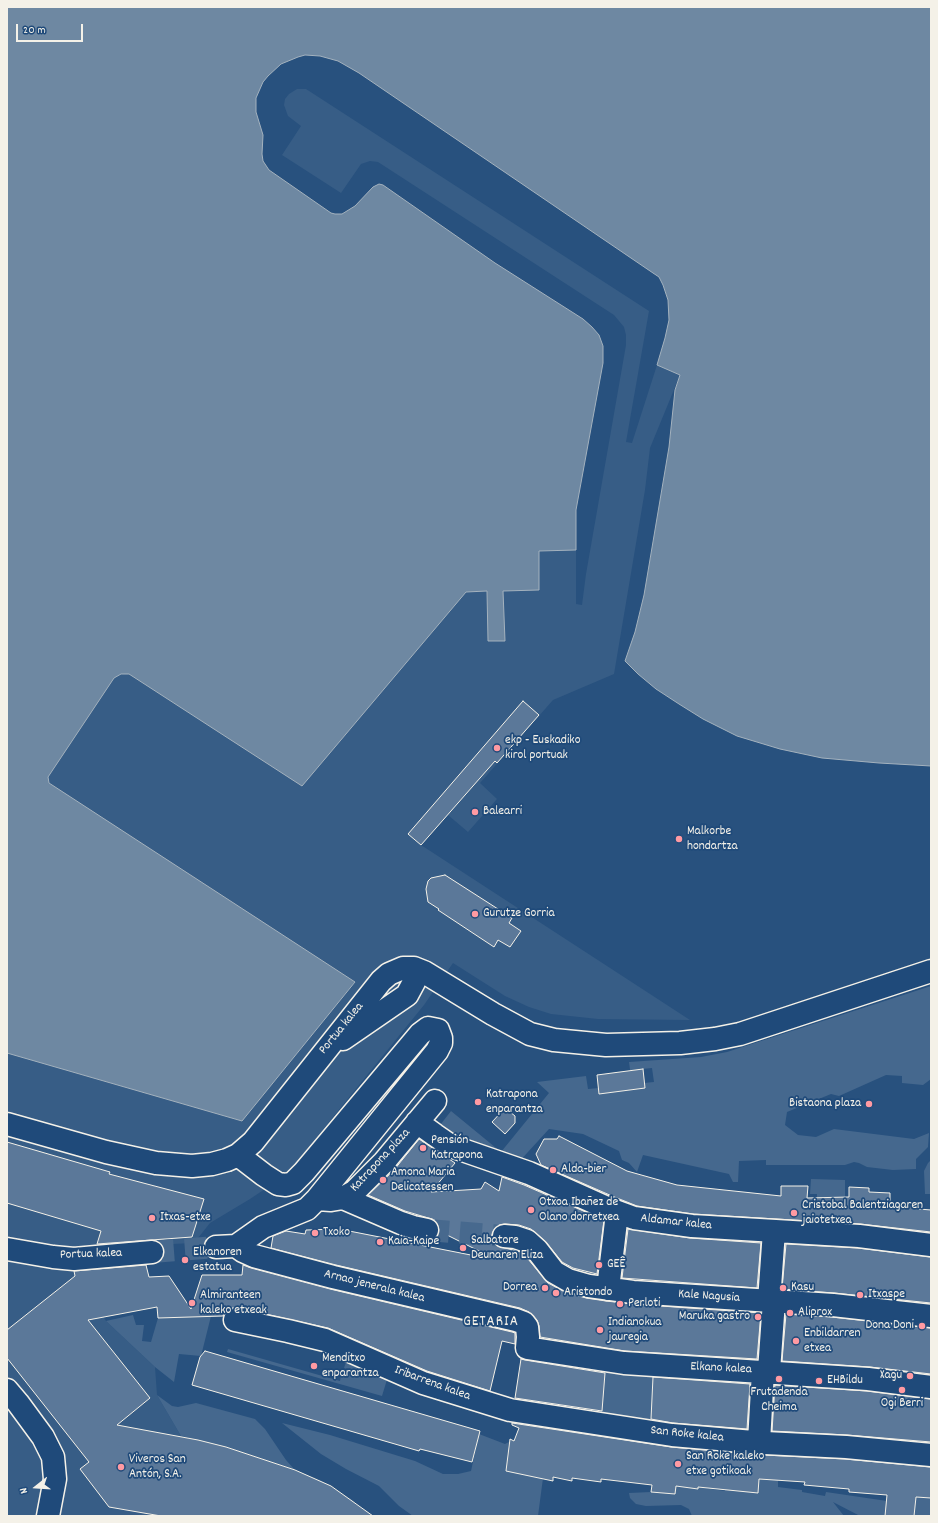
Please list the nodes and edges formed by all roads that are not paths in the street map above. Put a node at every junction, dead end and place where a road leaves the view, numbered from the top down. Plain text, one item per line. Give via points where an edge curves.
1 (931, 971) edge
2 (435, 1101) dead end
3 (417, 1122) junction
4 (7, 1124) edge
5 (238, 1155) junction
6 (343, 1198) junction
7 (317, 1199) junction
8 (617, 1213) junction
9 (427, 1230) tunnel mouth
10 (774, 1231) junction
11 (504, 1236) tunnel mouth
12 (931, 1245) edge
13 (7, 1249) edge
14 (152, 1252) tunnel mouth
15 (608, 1289) junction
16 (772, 1301) junction
17 (931, 1316) edge
18 (235, 1320) dead end
19 (528, 1333) joint
20 (766, 1371) junction
21 (931, 1386) edge
22 (7, 1390) edge
23 (516, 1411) joint
24 (759, 1442) junction
25 (931, 1455) edge
26 (48, 1516) edge

1 - 5 street, Portua kalea via 753,1031 698,1041 606,1045 542,1038 521,1029 431,975 414,968 414,982 407,995 323,1052 255,1140
2 - 3 street, Katrapona plaza
3 - 6 street, Katrapona plaza via 362,1185
3 - 8 street, Aldamar kalea via 451,1146 529,1173
4 - 5 street, Portua kalea via 106,1152 156,1163 206,1165
5 - 7 street via 274,1182 281,1185 293,1183 423,1030 431,1027 438,1030 441,1043 437,1050
6 - 7 street, Katrapona plaza
6 - 9 street, Katrapona plaza via 401,1223
7 - 19 street, Arnao jenerala kalea via 304,1210 226,1246 320,1274 516,1320 525,1325
8 - 10 street, Aldamar kalea via 660,1223
8 - 15 street
10 - 12 street, Aldamar kalea via 859,1236
10 - 16 street
11 - 15 street, Kale Nagusia via 530,1243 551,1270 562,1278
13 - 14 street, Portua kalea via 74,1259
15 - 16 street, Kale Nagusia
16 - 17 street, Kale Nagusia
16 - 20 street
18 - 23 street, Iribarrena kalea via 328,1341 423,1383
19 - 20 street, Elkano kalea via 527,1348 572,1356 624,1363
20 - 21 street, Elkano kalea via 877,1379
20 - 24 street
22 - 26 street via 53,1456 55,1479
23 - 24 street, San Roke kalea via 672,1435
24 - 25 street, San Roke kalea

